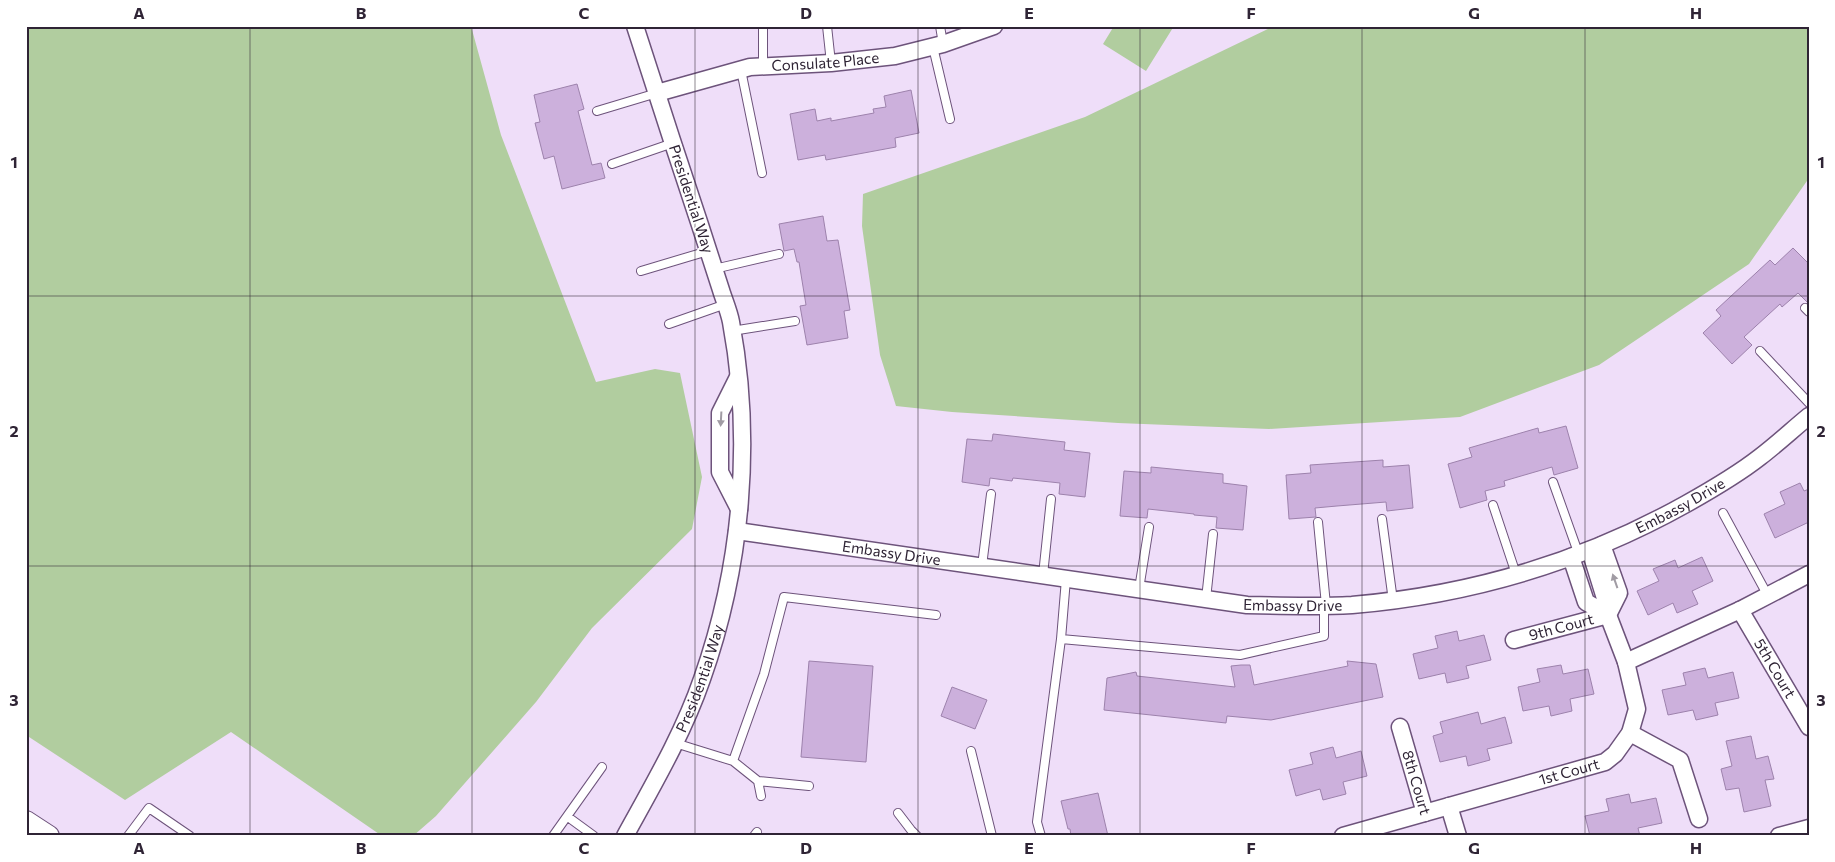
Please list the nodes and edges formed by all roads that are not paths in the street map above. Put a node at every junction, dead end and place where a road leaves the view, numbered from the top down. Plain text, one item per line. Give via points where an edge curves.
1 (635, 26) edge
2 (763, 26) edge
3 (827, 26) edge
4 (940, 26) edge
5 (994, 26) edge
6 (938, 46) junction
7 (831, 63) junction
8 (763, 67) junction
9 (741, 70) junction
10 (657, 93) junction
11 (596, 111) dead end
12 (950, 119) dead end
13 (673, 144) junction
14 (612, 164) dead end
15 (762, 173) dead end
16 (708, 251) junction
17 (779, 254) dead end
18 (714, 269) junction
19 (641, 271) dead end
20 (726, 304) junction
21 (796, 321) dead end
22 (669, 324) dead end
23 (732, 331) junction
24 (1760, 352) dead end
25 (739, 375) junction
26 (1809, 403) edge
27 (1809, 416) edge
28 (1553, 482) dead end
29 (991, 494) dead end
30 (1051, 499) dead end
31 (1493, 505) dead end
32 (739, 509) junction
33 (1723, 513) dead end
34 (1382, 519) dead end
35 (1318, 522) dead end
36 (1149, 527) dead end
37 (737, 531) junction
38 (1212, 534) dead end
39 (1585, 552) junction
40 (982, 566) junction
41 (1809, 574) edge
42 (1043, 575) junction
43 (1516, 575) junction
44 (1066, 579) junction
45 (1139, 589) junction
46 (1768, 596) junction
47 (1206, 599) junction
48 (1393, 600) junction
49 (1325, 606) junction
50 (1740, 610) junction
51 (936, 615) dead end
52 (1608, 615) junction
53 (1061, 639) junction
54 (1514, 640) dead end
55 (1626, 662) junction
56 (1809, 726) edge
57 (1400, 727) dead end
58 (1630, 733) junction
59 (675, 743) junction
60 (971, 751) dead end
61 (733, 761) junction
62 (602, 767) dead end
63 (758, 781) junction
64 (809, 786) dead end
65 (761, 796) dead end
66 (1449, 806) junction
67 (898, 813) dead end
68 (1425, 813) junction
69 (568, 817) junction
70 (1699, 819) dead end
71 (26, 821) edge
72 (1809, 828) edge
73 (627, 835) edge
74 (49, 836) edge
75 (128, 836) edge
76 (190, 836) edge
77 (554, 836) edge
78 (594, 836) edge
79 (917, 836) edge
80 (992, 836) edge
81 (1041, 836) edge
82 (1344, 836) edge
83 (1458, 836) edge
84 (1779, 836) edge

1 - 10 street, Presidential Way
2 - 8 lane
3 - 7 lane
4 - 6 lane
5 - 6 street, Consulate Place
6 - 7 street, Consulate Place via 894,56
6 - 12 lane
7 - 8 street, Consulate Place
8 - 9 street, Consulate Place
9 - 10 street, Consulate Place
9 - 15 lane
10 - 11 lane
10 - 13 street, Presidential Way
13 - 14 lane
13 - 16 street, Presidential Way
16 - 18 street, Presidential Way
16 - 19 lane
17 - 18 lane
18 - 20 street, Presidential Way
20 - 22 lane
20 - 23 street, Presidential Way
21 - 23 lane
23 - 25 street, Presidential Way
24 - 26 lane
25 - 32 street, Presidential Way via 751,407 752,484
25 -> 32 street via 720,413 720,472
27 - 39 street, Embassy Drive via 1760,458 1711,490 1660,519
28 - 39 lane
29 - 40 lane
30 - 42 lane
31 - 43 lane
32 - 37 street, Presidential Way
33 - 46 lane
34 - 48 lane
35 - 49 lane
36 - 45 lane
37 - 40 street, Embassy Drive
37 - 59 street, Presidential Way via 718,627 702,680
38 - 47 lane
39 - 43 street, Embassy Drive
39 - 52 street, 1st Court via 1604,595
40 - 42 street, Embassy Drive
41 - 46 street
42 - 44 street, Embassy Drive
43 - 48 street, Embassy Drive via 1467,588
44 - 45 street, Embassy Drive
44 - 53 lane
45 - 47 street, Embassy Drive
46 - 50 street
47 - 49 street, Embassy Drive via 1247,605
48 - 49 street, Embassy Drive
49 - 53 lane via 1324,636 1240,655
50 - 55 street
50 - 56 street, 5th Court
51 - 61 lane via 784,597 764,674
52 - 54 street, 9th Court
52 - 55 street, 1st Court
53 - 81 lane via 1038,822
55 - 58 street, 1st Court via 1637,709
57 - 68 street, 8th Court
58 - 66 street, 1st Court via 1605,762
58 - 70 street via 1680,760
59 - 61 lane
59 - 73 street, Presidential Way
60 - 80 lane
61 - 63 lane
62 - 69 lane
63 - 64 lane
63 - 65 lane
66 - 68 street, 1st Court
66 - 83 street
67 - 79 lane
68 - 82 street, 8th Court
69 - 77 lane
69 - 78 lane
71 - 74 street
72 - 84 street
75 - 76 lane via 149,808

